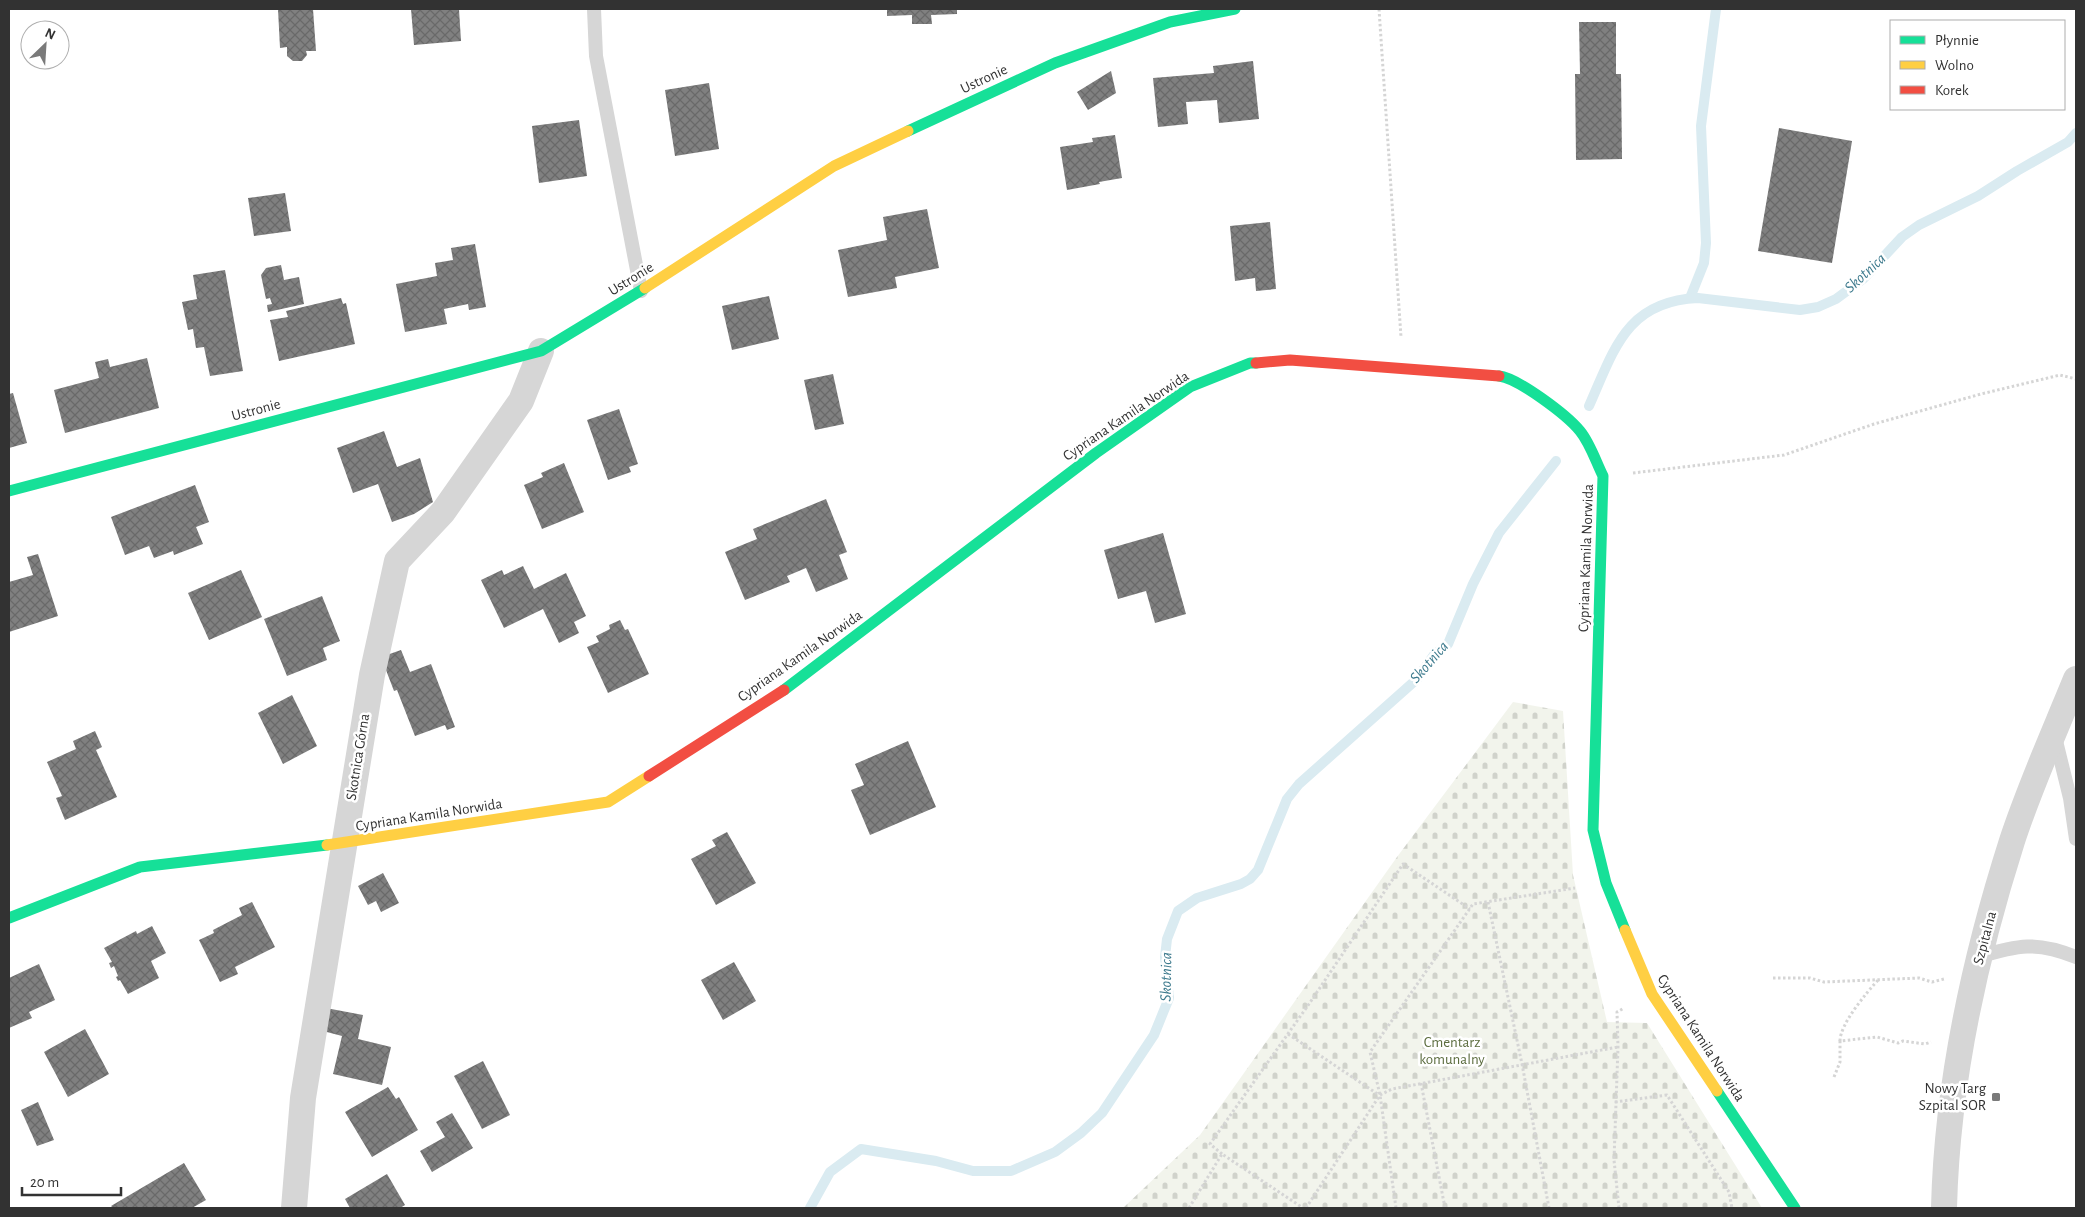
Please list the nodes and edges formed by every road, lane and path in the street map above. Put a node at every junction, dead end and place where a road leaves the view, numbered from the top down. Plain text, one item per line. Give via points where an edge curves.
1 (594, 9) edge
2 (1235, 9) edge
3 (1379, 9) edge
4 (641, 291) junction
5 (541, 350) junction
6 (1403, 368) junction
7 (2076, 379) edge
8 (1603, 476) junction
9 (9, 492) edge
10 (2076, 679) edge
11 (2054, 734) junction
12 (2076, 838) edge
13 (344, 843) junction
14 (1606, 883) junction
15 (1488, 902) junction
16 (1470, 909) junction
17 (9, 918) edge
18 (1978, 957) junction
19 (2076, 957) edge
20 (1772, 978) dead end
21 (1952, 978) dead end
22 (1879, 979) junction
23 (1652, 994) junction
24 (1288, 1034) junction
25 (1840, 1041) junction
26 (1933, 1041) dead end
27 (1618, 1047) junction
28 (1522, 1064) junction
29 (1834, 1077) dead end
30 (1421, 1083) junction
31 (1380, 1096) junction
32 (1615, 1102) junction
33 (1222, 1154) junction
34 (294, 1208) edge
35 (1189, 1208) edge
36 (1305, 1208) edge
37 (1396, 1208) edge
38 (1445, 1208) edge
39 (1550, 1208) edge
40 (1619, 1208) edge
41 (1732, 1208) edge
42 (1795, 1208) edge
43 (1944, 1208) edge

1 - 4 lane via 596,56
2 - 4 street, Ustronie via 1170,22 1055,63 843,162
3 - 6 path
4 - 5 street, Ustronie
5 - 9 street, Ustronie
5 - 13 street, Skotnica Górna via 521,401 443,512 397,561 372,675
6 - 8 street, Cypriana Kamila Norwida via 1508,377 1580,431
6 - 13 street, Cypriana Kamila Norwida via 1290,360 1250,364 1190,388 1096,453 796,682 608,802
7 - 8 path via 2060,375 1981,394 1874,424 1784,455
8 - 14 street, Cypriana Kamila Norwida via 1593,830
10 - 11 street, Szpitalna
11 - 12 lane
11 - 18 street, Szpitalna via 2013,840
13 - 17 street, Cypriana Kamila Norwida via 140,867
13 - 34 street, Skotnica Górna via 303,1098
14 - 15 path
14 - 23 street, Cypriana Kamila Norwida
15 - 16 path via 1473,904
15 - 28 path
16 - 24 path via 1403,864
16 - 31 path via 1370,1052
18 - 19 lane via 2013,947 2039,946
18 - 43 street, Szpitalna via 1954,1081 1946,1149
20 - 22 path via 1810,978 1824,982
21 - 22 path via 1932,982 1919,978
22 - 25 path via 1857,1005 1840,1035
23 - 27 path via 1617,1012
23 - 42 street, Cypriana Kamila Norwida
24 - 31 path
24 - 33 path via 1210,1144
25 - 26 path via 1877,1037 1898,1043 1926,1044
25 - 29 path via 1840,1062
27 - 28 path
27 - 32 path
28 - 30 path
28 - 39 path
30 - 31 path via 1392,1088
30 - 38 path
31 - 36 path
31 - 37 path
32 - 40 path via 1614,1160
32 - 41 path via 1667,1095 1729,1192
33 - 35 path
33 - 36 path

